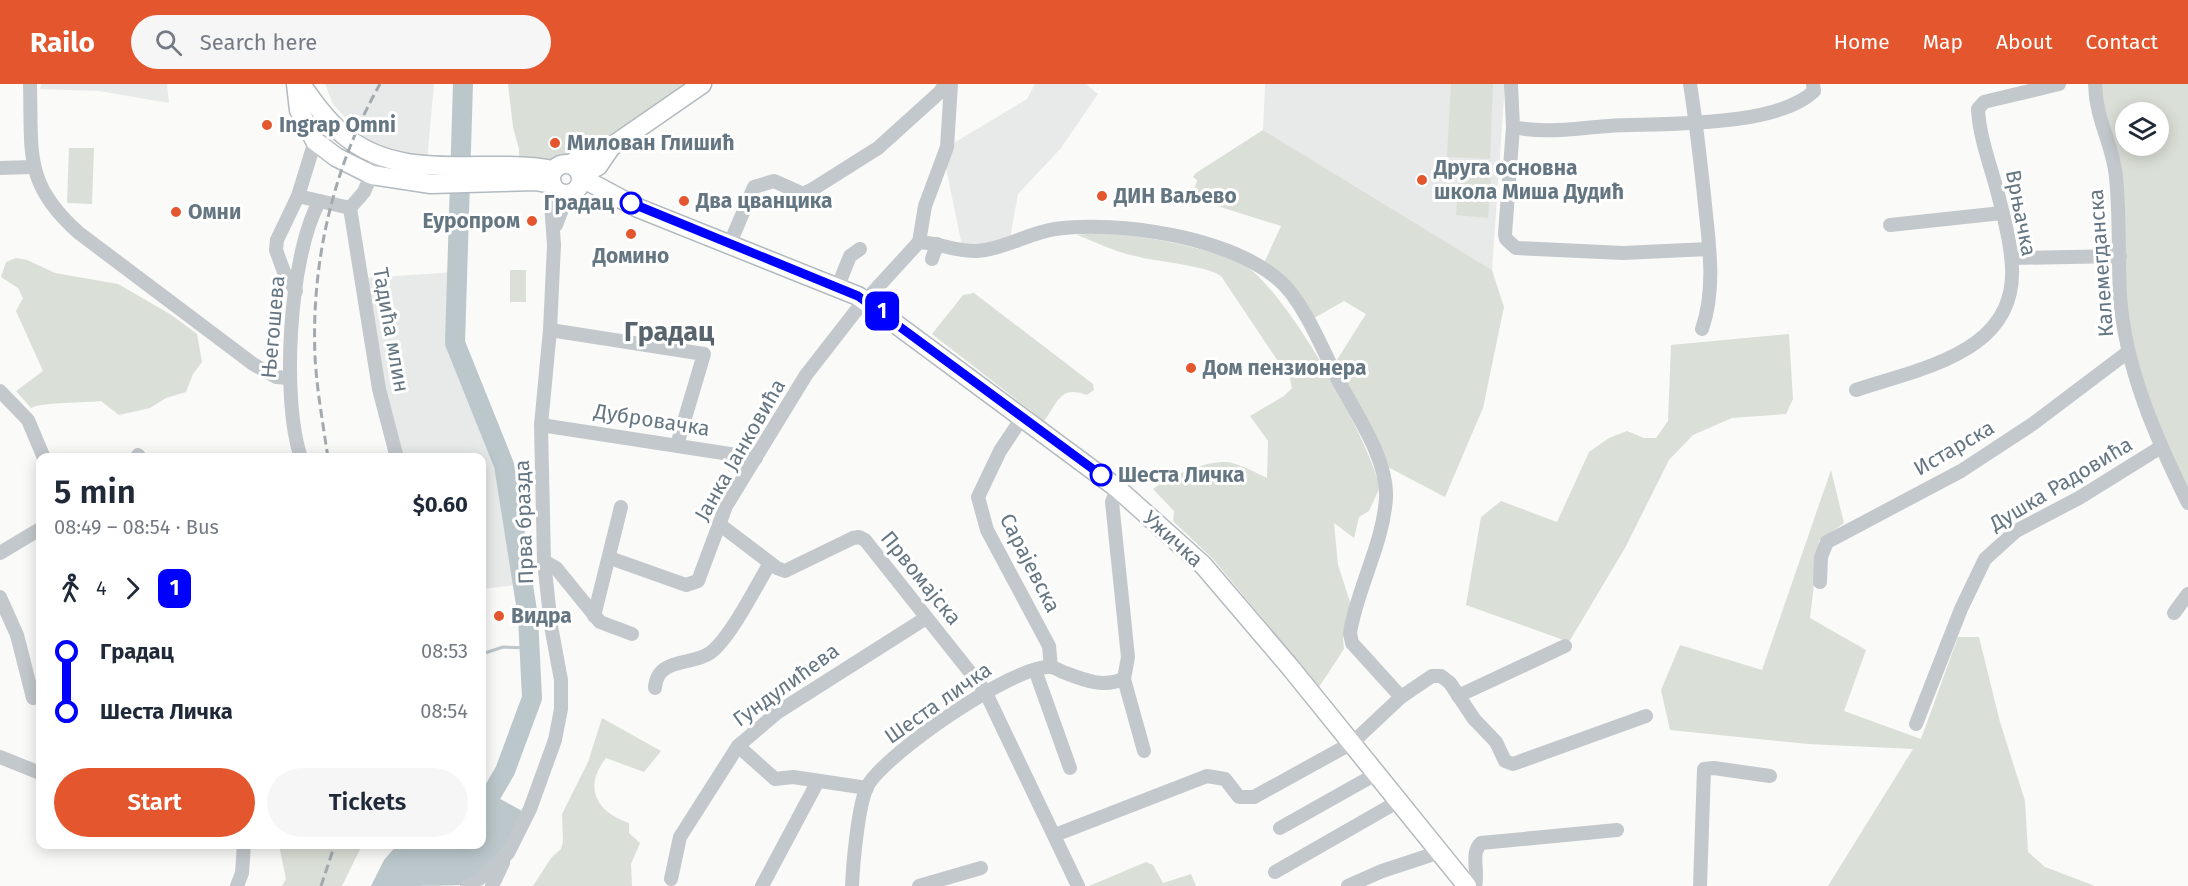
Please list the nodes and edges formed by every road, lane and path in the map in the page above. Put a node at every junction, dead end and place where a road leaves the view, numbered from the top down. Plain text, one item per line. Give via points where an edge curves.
1 (30, 84) edge
2 (296, 84) edge
3 (301, 84) edge
4 (702, 84) edge
5 (945, 84) edge
6 (951, 84) edge
7 (1511, 84) edge
8 (1690, 84) edge
9 (1813, 84) edge
10 (2059, 84) edge
11 (2095, 84) edge
12 (1696, 123) junction
13 (1513, 127) junction
14 (315, 141) junction
15 (379, 156) junction
16 (32, 167) junction
17 (0, 168) edge
18 (516, 174) junction
19 (372, 176) junction
20 (568, 181) junction
21 (298, 196) junction
22 (319, 202) junction
23 (350, 208) junction
24 (2002, 213) junction
25 (1890, 225) dead end
26 (919, 242) junction
27 (730, 243) junction
28 (937, 244) junction
29 (860, 249) dead end
30 (1709, 249) junction
31 (2120, 256) junction
32 (2012, 258) junction
33 (932, 260) dead end
34 (838, 286) junction
35 (296, 291) junction
36 (867, 301) junction
37 (1702, 329) dead end
38 (550, 330) junction
39 (2128, 352) junction
40 (288, 378) junction
41 (1856, 390) dead end
42 (3, 398) edge
43 (1023, 418) junction
44 (542, 425) junction
45 (677, 445) junction
46 (2160, 447) junction
47 (42, 453) edge
48 (299, 453) edge
49 (396, 453) edge
50 (756, 458) junction
51 (1117, 488) junction
52 (2188, 503) edge
53 (621, 507) dead end
54 (719, 524) junction
55 (36, 531) edge
56 (0, 553) edge
57 (609, 558) junction
58 (544, 561) junction
59 (770, 563) junction
60 (1820, 582) dead end
61 (2188, 594) edge
62 (0, 597) edge
63 (2174, 613) dead end
64 (594, 616) junction
65 (926, 618) junction
66 (632, 634) dead end
67 (1565, 646) dead end
68 (1050, 667) junction
69 (1035, 670) junction
70 (1124, 679) junction
71 (655, 688) dead end
72 (985, 691) junction
73 (1458, 696) junction
74 (1401, 697) junction
75 (33, 698) dead end
76 (1646, 716) dead end
77 (1916, 724) dead end
78 (1352, 743) junction
79 (738, 746) junction
80 (1144, 751) dead end
81 (0, 757) edge
82 (1070, 768) dead end
83 (36, 772) edge
84 (1376, 774) junction
85 (1770, 776) dead end
86 (818, 781) junction
87 (867, 788) junction
88 (1399, 801) junction
89 (1280, 828) dead end
90 (1617, 830) dead end
91 (1055, 836) junction
92 (244, 849) edge
93 (1440, 852) junction
94 (508, 853) junction
95 (981, 868) dead end
96 (1275, 872) dead end
97 (671, 879) dead end
98 (237, 886) edge
99 (467, 886) edge
100 (492, 886) edge
101 (762, 886) edge
102 (852, 886) edge
103 (919, 886) edge
104 (1078, 886) edge
105 (1348, 886) edge
106 (1467, 886) edge
107 (1474, 886) edge
108 (1700, 886) edge

1 - 16 street
2 - 14 main road via 299,110
3 - 15 main road via 345,137
4 - 20 main road via 611,147 587,152
5 - 27 street via 878,148 813,189 803,194 774,181 754,187
6 - 26 street via 947,147 925,206
7 - 13 street
8 - 12 street
9 - 12 street via 1814,91 1798,104
10 - 24 street, Врњачка via 1984,102 1978,109
11 - 31 street, Калемегданска via 2096,106 2116,177
12 - 13 street via 1538,132
12 - 30 street
13 - 30 street via 1505,234 1516,248 1623,253
14 - 19 main road
14 - 21 street
15 - 18 main road via 397,163
15 - 19 street
16 - 17 street
16 - 40 street via 50,201 79,233 253,364 276,377
18 - 19 main road via 431,184
18 - 20 main road, Ужичка
19 - 23 street
20 - 27 main road, Ужичка via 595,198 638,208
20 - 38 street, Прва бразда via 551,203
21 - 22 street
21 - 35 street via 276,250
22 - 23 street
22 - 35 street, Његошева via 303,244
23 - 49 street, Тадића млин via 380,389
24 - 25 street
24 - 32 street, Врњачка
26 - 28 street
26 - 36 street, Јанка Јанковића
27 - 34 main road, Ужичка
28 - 33 street
28 - 74 street via 976,251 1002,247 1037,232 1112,227 1190,241 1245,258 1280,281 1309,321 1383,466 1386,499 1382,522 1350,638
29 - 34 street via 850,256
30 - 37 street via 1708,312
31 - 32 street
31 - 39 street, Калемегданска via 2120,297
32 - 41 street, Врњачка via 2004,308 1979,343 1934,364
34 - 36 main road, Ужичка
35 - 40 street, Његошева
36 - 43 main road, Ужичка
36 - 50 street, Јанка Јанковића via 806,375
38 - 44 street, Прва бразда
38 - 45 street via 704,354
39 - 46 street, Калемегданска
39 - 60 street, Истарска via 2034,423 1961,471 1827,542 1821,556
40 - 48 street, Његошева via 293,435
42 - 47 street via 28,420
43 - 51 main road, Ужичка
43 - 68 street, Сарајевска via 1000,451 978,497 987,530 1049,646
44 - 45 street, Дубровачка
44 - 58 street, Прва бразда
45 - 50 street, Дубровачка
46 - 52 street, Калемегданска
46 - 77 street, Душка Радовића via 2079,498 2016,531 1985,559
50 - 54 street, Јанка Јанковића
51 - 70 street via 1112,502 1128,657
51 - 78 main road, Ужичка via 1203,565
53 - 57 street
54 - 57 street, Јанка Јанковића via 698,581 693,584 686,585
54 - 59 street, Првомајска
55 - 56 street
57 - 64 street
58 - 64 street via 556,568
58 - 94 street, Прва бразда via 561,680 561,709 555,740 530,809
59 - 65 street, Првомајска via 791,570 859,537
59 - 71 street via 722,641 707,655 667,667 656,680
61 - 63 street
62 - 75 street via 17,635
64 - 66 street via 609,628
65 - 72 street, Првомајска
65 - 79 street, Гундулићева via 778,712
67 - 73 street
68 - 69 street, Шеста личка
68 - 70 street via 1096,683 1111,684
69 - 72 street, Шеста личка
69 - 82 street
70 - 80 street
72 - 87 street, Шеста личка via 892,759
72 - 91 street, Првомајска
73 - 74 street via 1450,683 1437,675
73 - 76 street via 1496,742 1505,761 1514,764
74 - 78 street
78 - 84 main road, Ужичка
78 - 91 street via 1254,797 1239,797 1225,779 1213,775
79 - 86 street via 775,779
79 - 97 street, Гундулићева via 680,837
81 - 83 street
84 - 88 main road, Ужичка
84 - 89 street
85 - 108 street via 1704,769
86 - 87 street
86 - 101 street
87 - 102 street
88 - 93 main road, Ужичка
88 - 96 street
90 - 107 street via 1481,843 1475,853 1478,873
91 - 104 street, Првомајска
92 - 98 street
93 - 105 street
93 - 106 main road, Ужичка
94 - 99 street, Прва бразда via 487,874
94 - 100 street
95 - 103 street

